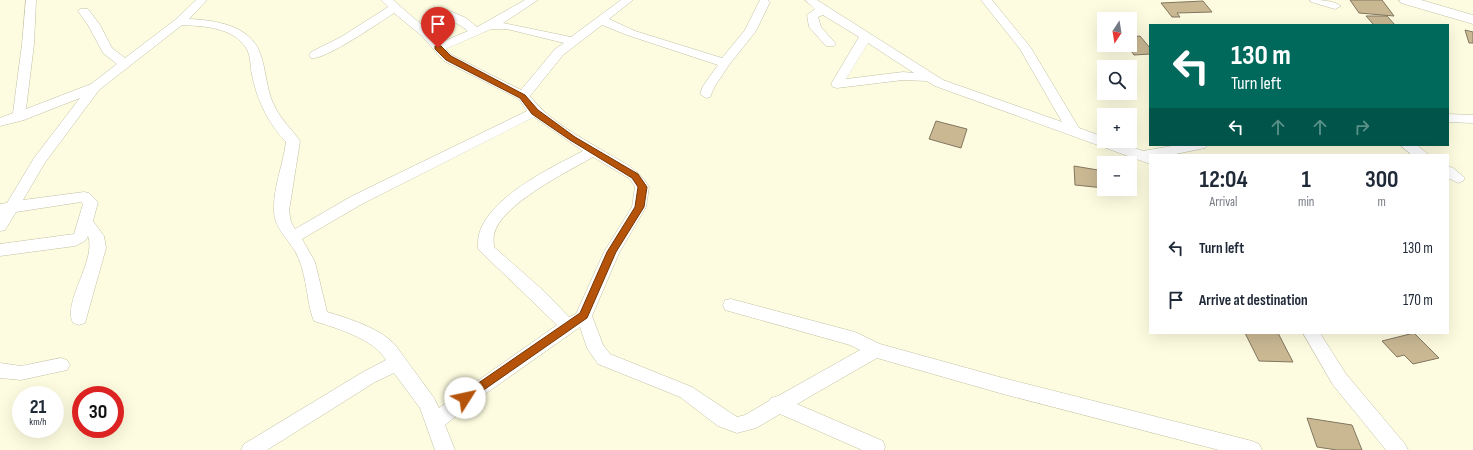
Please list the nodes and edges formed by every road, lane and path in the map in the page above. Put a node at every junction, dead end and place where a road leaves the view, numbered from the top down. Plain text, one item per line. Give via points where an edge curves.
1 (31, 0) edge
2 (202, 0) edge
3 (533, 0) edge
4 (628, 0) edge
5 (810, 0) edge
6 (986, 0) edge
7 (1315, 0) edge
8 (1406, 0) edge
9 (760, 1) edge
10 (390, 4) edge
11 (1335, 6) dead end
12 (823, 10) junction
13 (84, 11) dead end
14 (450, 14) dead end
15 (601, 20) junction
16 (1473, 20) edge
17 (179, 22) junction
18 (488, 26) junction
19 (475, 31) junction
20 (865, 36) junction
21 (572, 41) junction
22 (830, 44) dead end
23 (438, 48) junction
24 (315, 55) dead end
25 (124, 63) junction
26 (725, 63) junction
27 (926, 76) junction
28 (94, 87) junction
29 (706, 94) dead end
30 (523, 96) junction
31 (535, 112) junction
32 (19, 117) junction
33 (1449, 118) edge
34 (1473, 119) edge
35 (0, 122) edge
36 (1074, 131) junction
37 (1196, 146) edge
38 (1408, 146) edge
39 (594, 151) junction
40 (1163, 154) edge
41 (1420, 154) edge
42 (1147, 158) edge
43 (5, 208) edge
44 (85, 222) junction
45 (0, 226) edge
46 (293, 237) junction
47 (0, 250) edge
48 (731, 305) dead end
49 (584, 316) junction
50 (79, 318) dead end
51 (568, 326) junction
52 (1311, 334) edge
53 (876, 350) junction
54 (397, 363) junction
55 (61, 365) dead end
56 (0, 370) edge
57 (777, 404) junction
58 (436, 421) junction
59 (876, 447) dead end
60 (251, 450) edge
61 (445, 450) edge
62 (1252, 450) edge
63 (1398, 450) edge

1 - 32 street
2 - 17 street
3 - 18 street
4 - 15 street
5 - 12 street
6 - 36 street via 1025,48
7 - 11 street
8 - 16 street
9 - 26 street via 750,31
10 - 23 street via 426,34
10 - 24 street via 345,39
12 - 20 street
12 - 22 street via 813,15 813,25
13 - 25 street via 108,50
14 - 19 street
15 - 21 street
15 - 26 street via 631,33
17 - 25 street
17 - 46 street via 219,26 234,32 250,46 269,110 275,122 292,141 281,217
18 - 19 street
18 - 21 street via 507,26
19 - 23 street
20 - 27 street
20 - 27 street via 837,84 903,76
21 - 30 street via 559,52
23 - 30 street via 448,58
25 - 28 street
26 - 29 street
27 - 36 street via 939,83
28 - 32 street
28 - 43 street
30 - 31 street
31 - 39 street
31 - 46 street via 457,148
32 - 35 street
33 - 34 street
36 - 42 street
37 - 40 street
38 - 41 street
39 - 49 street via 635,176 642,187 639,207 612,252
39 - 51 street via 534,185 504,207 492,219 484,241 486,249 539,296
43 - 44 street via 84,197 91,202
43 - 45 street
44 - 47 street via 80,237 74,240
44 - 50 street via 96,236 98,248
46 - 54 street via 308,264 320,316 347,324 370,337 389,350
48 - 53 street via 855,339
49 - 51 street
49 - 57 street via 596,348 604,359 686,392 724,420 737,424 749,422
51 - 58 street
52 - 63 street via 1323,358
53 - 57 street
53 - 62 street via 1003,386
54 - 58 street via 428,404
54 - 60 street via 369,377
55 - 56 street via 26,372 4,373
57 - 59 street
58 - 61 street

